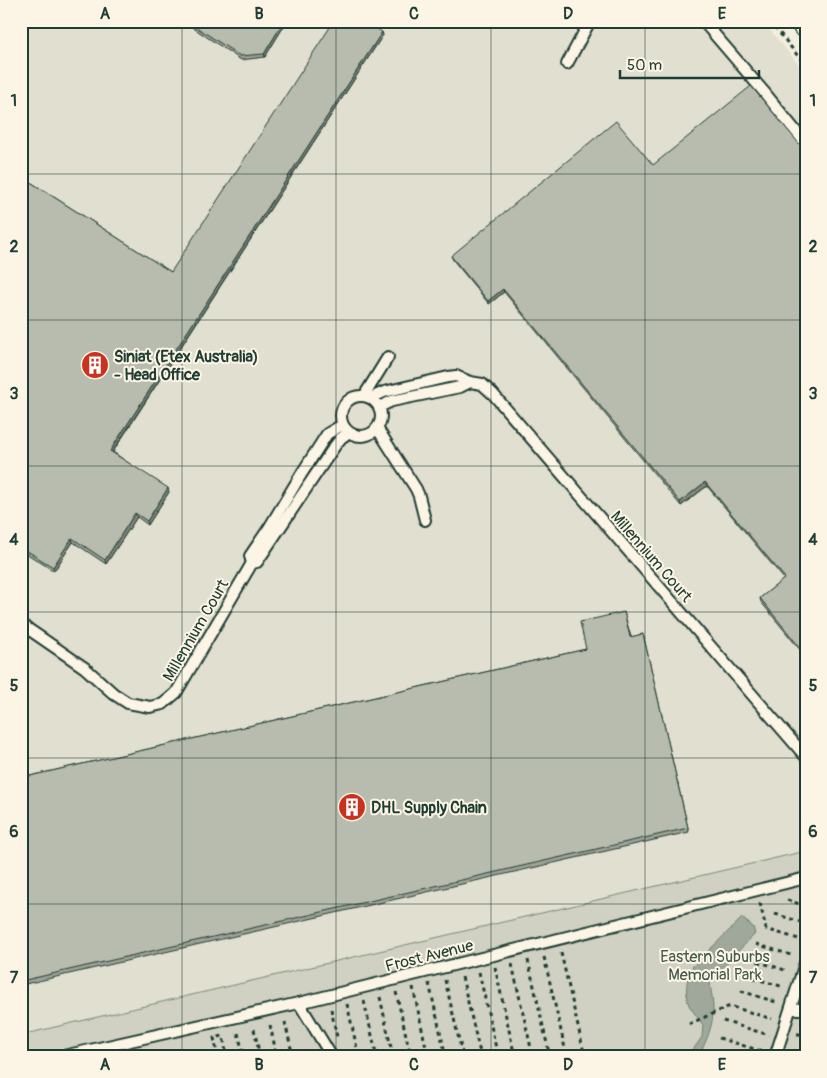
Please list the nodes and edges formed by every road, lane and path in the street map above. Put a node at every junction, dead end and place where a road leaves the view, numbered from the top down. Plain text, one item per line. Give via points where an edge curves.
1 (590, 21) edge
2 (704, 21) edge
3 (770, 21) edge
4 (566, 64) dead end
5 (806, 66) edge
6 (806, 144) edge
7 (388, 357) dead end
8 (470, 382) junction
9 (367, 397) junction
10 (379, 407) junction
11 (377, 428) junction
12 (345, 429) junction
13 (425, 520) dead end
14 (21, 624) edge
15 (806, 758) edge
16 (806, 878) edge
17 (759, 900) dead end
18 (787, 900) dead end
19 (806, 906) edge
20 (775, 914) dead end
21 (804, 923) dead end
22 (802, 940) dead end
23 (756, 944) dead end
24 (560, 948) dead end
25 (543, 951) dead end
26 (527, 955) dead end
27 (795, 956) dead end
28 (511, 959) dead end
29 (750, 959) dead end
30 (806, 960) edge
31 (494, 963) dead end
32 (477, 966) dead end
33 (460, 970) dead end
34 (789, 971) dead end
35 (444, 974) dead end
36 (746, 976) dead end
37 (428, 978) dead end
38 (412, 982) dead end
39 (395, 986) dead end
40 (785, 988) dead end
41 (378, 989) dead end
42 (741, 991) dead end
43 (362, 994) dead end
44 (346, 997) dead end
45 (329, 1001) dead end
46 (300, 1002) junction
47 (779, 1004) dead end
48 (791, 1009) junction
49 (806, 1010) edge
50 (723, 1020) dead end
51 (775, 1020) dead end
52 (285, 1022) dead end
53 (689, 1024) dead end
54 (270, 1025) dead end
55 (254, 1029) dead end
56 (238, 1032) dead end
57 (774, 1034) dead end
58 (337, 1038) dead end
59 (718, 1038) dead end
60 (764, 1052) dead end
61 (713, 1054) dead end
62 (59, 1057) edge
63 (218, 1057) edge
64 (227, 1057) edge
65 (244, 1057) edge
66 (260, 1057) edge
67 (277, 1057) edge
68 (293, 1057) edge
69 (332, 1057) edge
70 (359, 1057) edge
71 (377, 1057) edge
72 (393, 1057) edge
73 (411, 1057) edge
74 (428, 1057) edge
75 (446, 1057) edge
76 (463, 1057) edge
77 (481, 1057) edge
78 (498, 1057) edge
79 (515, 1057) edge
80 (533, 1057) edge
81 (550, 1057) edge
82 (567, 1057) edge
83 (585, 1057) edge
84 (724, 1057) edge
85 (775, 1057) edge

1 - 4 lane
2 - 6 lane
3 - 5 path
7 - 9 lane
8 - 9 lane, Millennium Court via 456,376 448,377
8 - 10 lane
8 - 15 lane, Millennium Court via 482,384 493,394
9 - 10 lane
9 - 12 lane via 356,396 344,404 340,418
10 - 11 lane via 381,422
11 - 12 lane via 364,437
11 - 13 lane via 416,489
12 - 14 lane, Millennium Court via 327,434 250,556 252,563 176,693 163,704 150,707 128,704 85,668
16 - 46 lane, Frost Avenue
17 - 22 path via 766,929
18 - 19 path
20 - 21 path
23 - 27 path
24 - 83 path
25 - 82 path
26 - 81 path
28 - 80 path
29 - 34 path
30 - 48 lane
31 - 79 path
32 - 78 path
33 - 77 path
35 - 76 path
36 - 40 path
37 - 75 path
38 - 74 path
39 - 73 path
41 - 72 path
42 - 47 path
43 - 71 path
44 - 70 path
45 - 58 path
46 - 62 lane, Frost Avenue
46 - 69 lane
48 - 49 lane
48 - 85 lane
50 - 57 path
51 - 53 path via 730,1006
52 - 68 path
54 - 67 path
55 - 66 path
56 - 65 path
59 - 60 path
61 - 84 path
63 - 64 path via 214,1038 222,1036

